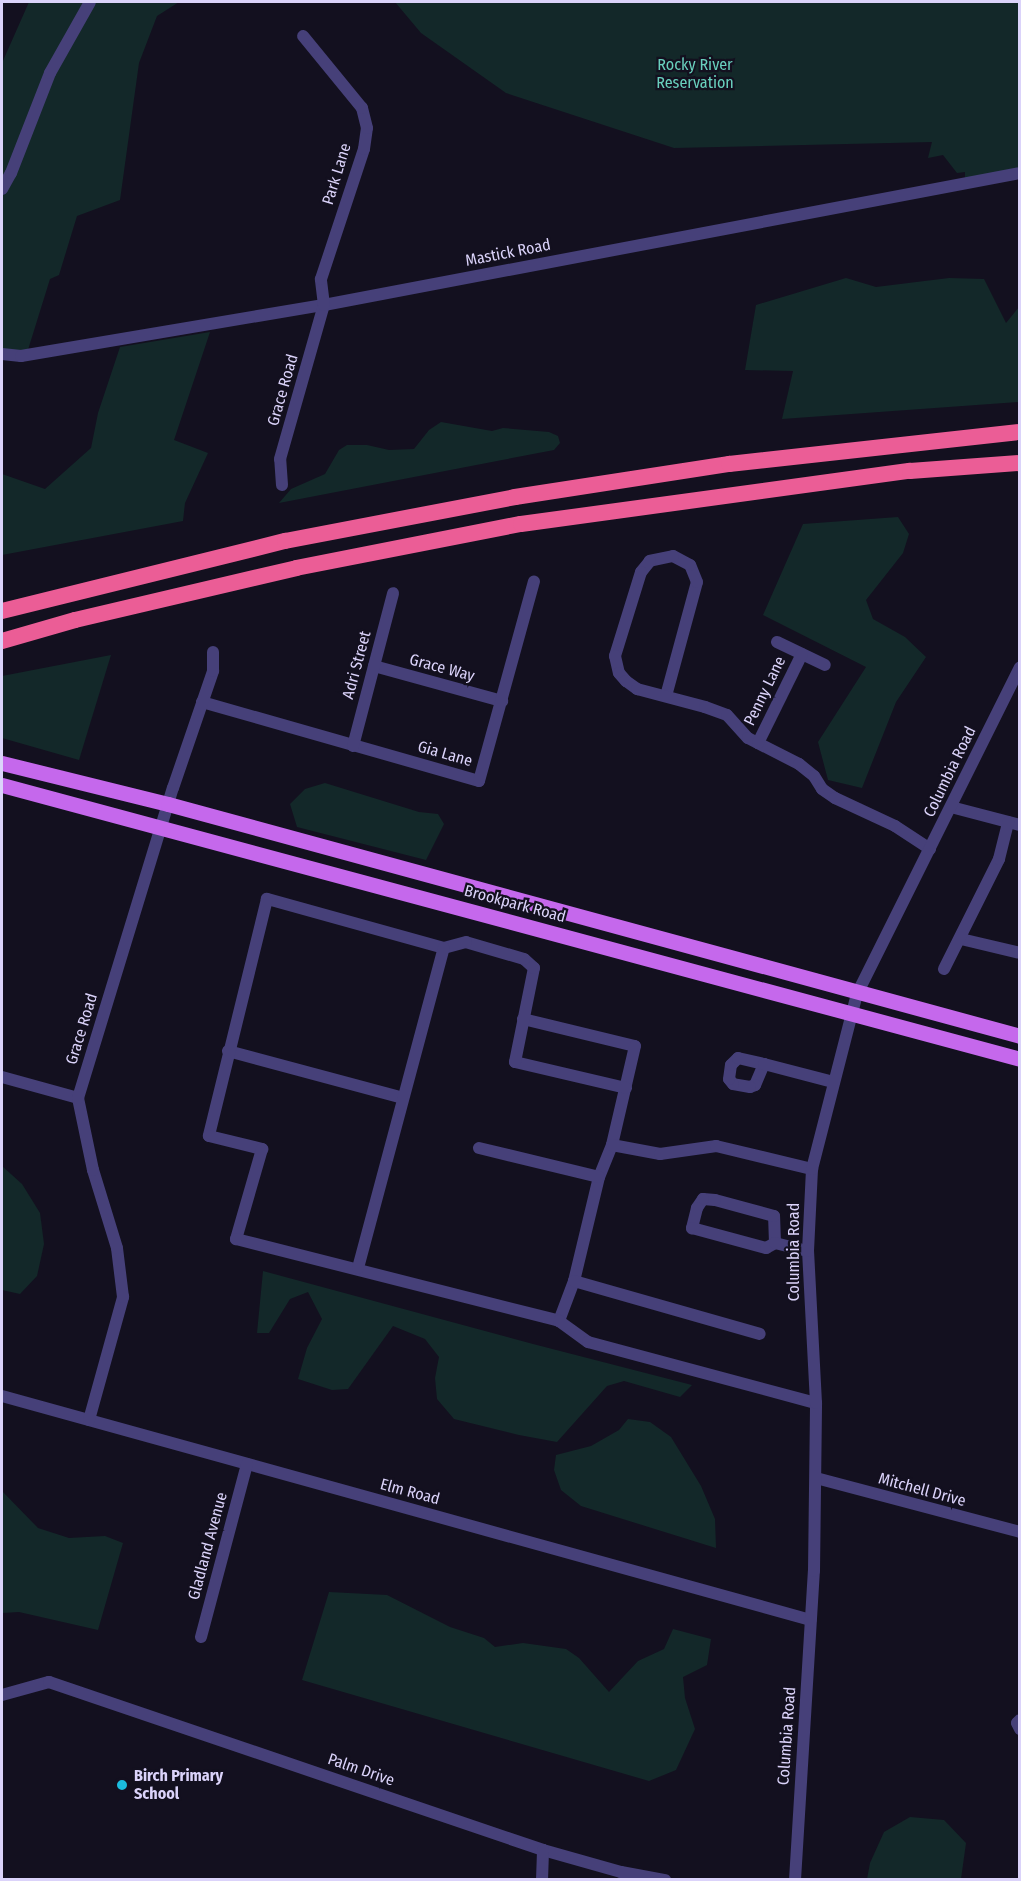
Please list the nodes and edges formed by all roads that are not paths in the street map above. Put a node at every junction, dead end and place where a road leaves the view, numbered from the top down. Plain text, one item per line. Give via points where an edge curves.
1 (90, 2) edge
2 (303, 36) dead end
3 (1020, 173) edge
4 (2, 189) edge
5 (324, 305) junction
6 (2, 354) edge
7 (1020, 432) edge
8 (1020, 463) edge
9 (282, 485) dead end
10 (534, 581) dead end
11 (393, 593) dead end
12 (2, 611) edge
13 (2, 640) edge
14 (777, 642) dead end
15 (213, 652) dead end
16 (802, 654) junction
17 (825, 665) dead end
18 (374, 666) junction
19 (1020, 667) edge
20 (666, 696) junction
21 (502, 701) junction
22 (202, 702) junction
23 (758, 743) junction
24 (353, 746) junction
25 (2, 763) edge
26 (2, 785) edge
27 (168, 804) junction
28 (951, 807) junction
29 (1014, 824) edge
30 (162, 827) junction
31 (930, 849) junction
32 (961, 939) junction
33 (444, 948) junction
34 (1020, 953) edge
35 (944, 969) dead end
36 (856, 994) junction
37 (852, 1013) junction
38 (523, 1018) junction
39 (1020, 1036) edge
40 (228, 1051) junction
41 (1020, 1059) edge
42 (764, 1064) dead end
43 (2, 1077) edge
44 (833, 1082) junction
45 (626, 1088) junction
46 (78, 1098) junction
47 (403, 1098) junction
48 (612, 1145) junction
49 (479, 1148) dead end
50 (812, 1169) junction
51 (599, 1177) junction
52 (775, 1243) junction
53 (808, 1251) junction
54 (358, 1269) junction
55 (574, 1281) junction
56 (559, 1321) junction
57 (760, 1334) dead end
58 (2, 1396) edge
59 (816, 1403) junction
60 (89, 1420) junction
61 (247, 1464) junction
62 (816, 1478) junction
63 (1020, 1532) edge
64 (811, 1620) junction
65 (201, 1637) dead end
66 (2, 1695) edge
67 (1020, 1720) edge
68 (1020, 1729) edge
69 (543, 1850) junction
70 (542, 1880) edge
71 (665, 1880) edge
72 (795, 1880) edge

1 - 4 street via 50,73
2 - 5 street, Park Lane via 362,108 367,128 364,149 321,279
3 - 5 street, Mastick Road
5 - 6 street, Mastick Road via 21,356
5 - 9 street, Grace Road via 280,459
7 - 12 highway via 729,464 515,497 285,541
8 - 13 highway via 910,471 521,524 296,568
10 - 21 street, Gia Lane
11 - 18 street, Adri Street
14 - 16 street
15 - 22 street, Grace Road via 213,671
16 - 17 street
16 - 23 street, Penny Lane
18 - 21 street, Grace Way
18 - 24 street, Adri Street
19 - 28 street, Columbia Road
20 - 20 street via 698,582 690,565 673,556 650,561 641,572 615,656 619,673 637,689
20 - 23 street via 717,710
21 - 24 street, Gia Lane via 479,781
22 - 24 street, Gia Lane
22 - 27 street, Grace Road
23 - 31 street via 799,764 835,798 895,826
25 - 27 main road, Brookpark Road
26 - 30 main road, Brookpark Road
27 - 30 street, Grace Road
27 - 36 main road, Brookpark Road
28 - 29 street
28 - 31 street, Columbia Road
29 - 32 street
30 - 37 main road, Brookpark Road
30 - 46 street, Grace Road
31 - 36 street, Columbia Road
32 - 34 street
32 - 35 street
33 - 38 street via 466,942 524,959 534,968
33 - 40 street via 267,899
33 - 47 street
36 - 37 street, Columbia Road
36 - 39 main road, Brookpark Road
37 - 41 main road, Brookpark Road
37 - 44 street, Columbia Road
38 - 45 street via 635,1047
38 - 45 street via 515,1062
40 - 47 street
40 - 54 street via 209,1136 262,1149 236,1239
42 - 44 street
43 - 46 street
44 - 50 street, Columbia Road
45 - 48 street
46 - 60 street, Grace Road via 93,1170 117,1248 123,1297
47 - 54 street
48 - 50 street via 660,1155 716,1146
48 - 51 street
49 - 51 street
50 - 53 street, Columbia Road
51 - 55 street
52 - 52 street via 766,1248 692,1228 696,1208 703,1199 715,1200 774,1216
52 - 53 street
53 - 59 street, Columbia Road
54 - 56 street
55 - 56 street
55 - 57 street
56 - 59 street via 588,1342
58 - 60 street, Elm Road
59 - 62 street, Columbia Road
60 - 61 street, Elm Road
61 - 64 street, Elm Road
61 - 65 street, Gladland Avenue
62 - 63 street, Mitchell Drive
62 - 64 street, Columbia Road
64 - 72 street, Columbia Road
66 - 69 street, Palm Drive via 49,1682
67 - 68 street
69 - 70 street
69 - 71 street, Palm Drive

